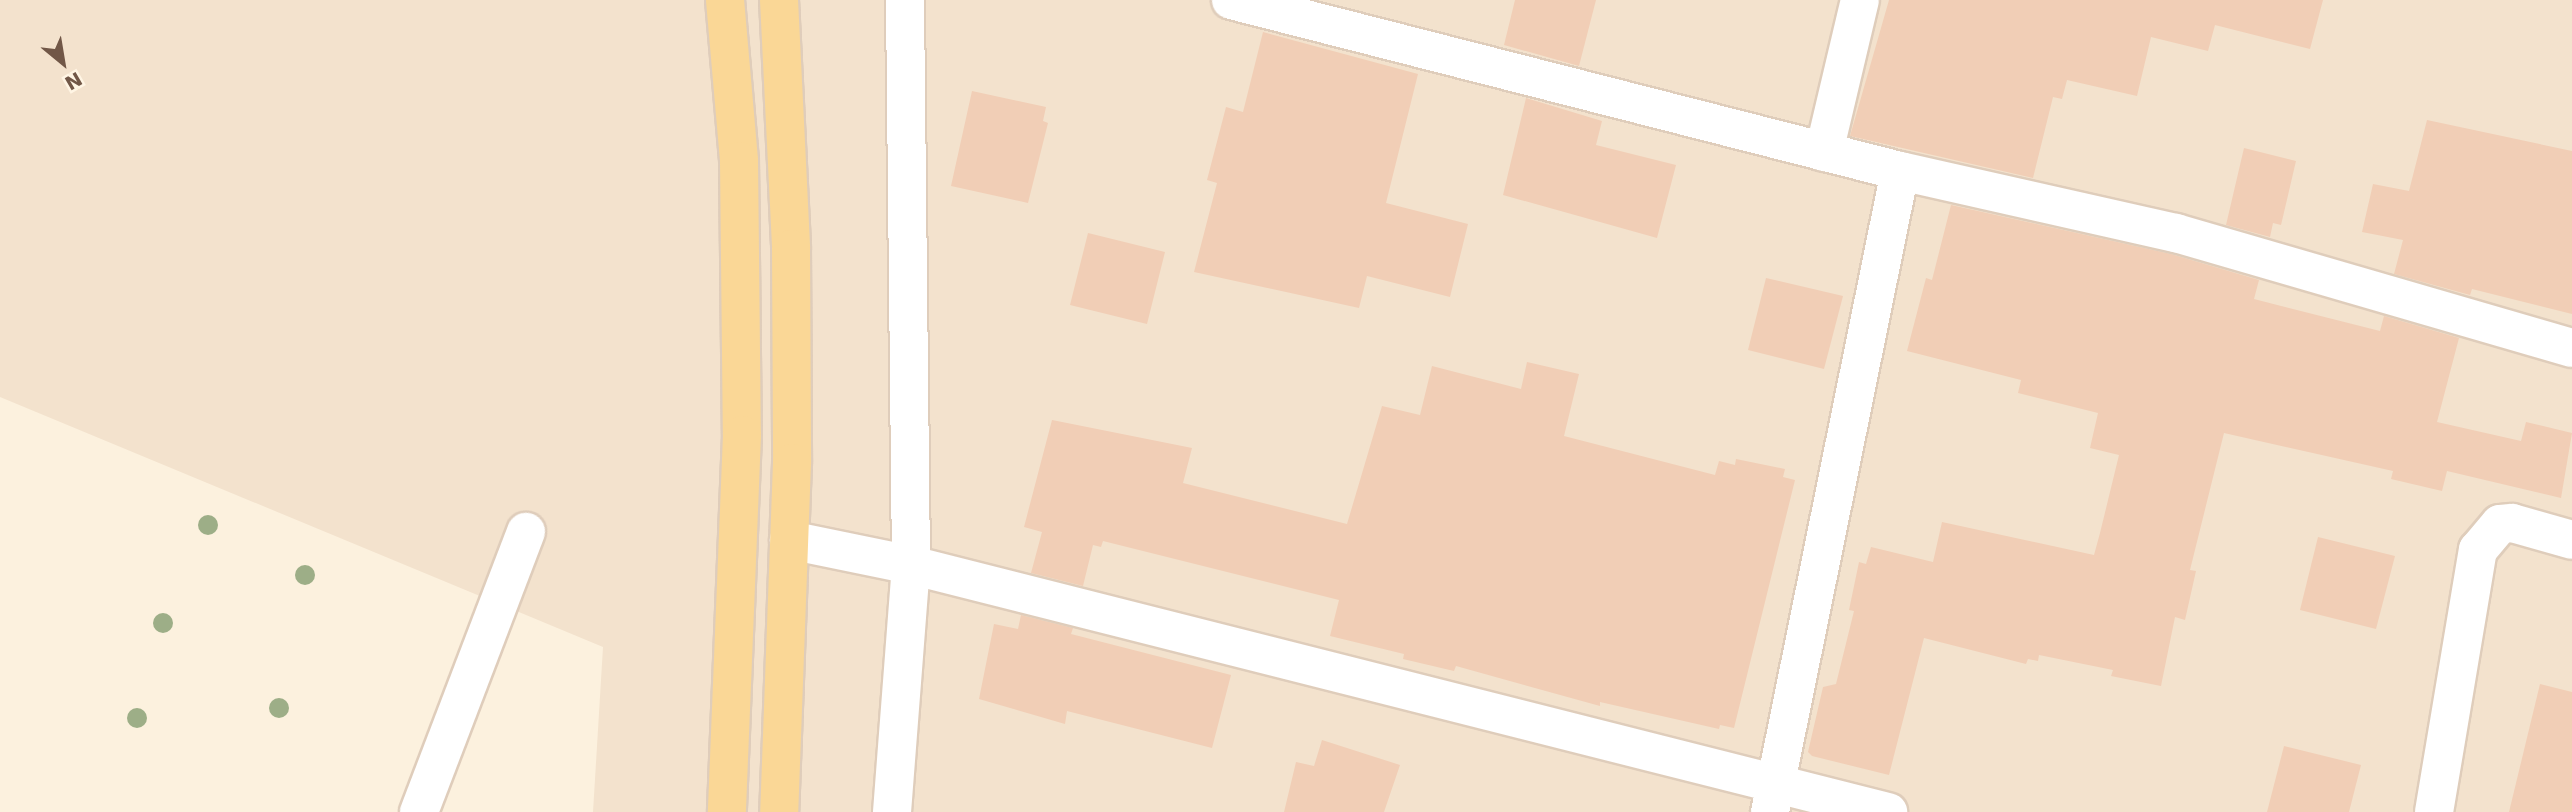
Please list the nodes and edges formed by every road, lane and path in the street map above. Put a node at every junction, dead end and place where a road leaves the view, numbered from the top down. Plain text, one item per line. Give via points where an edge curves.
1 (725, 0) edge
2 (779, 0) edge
3 (905, 0) edge
4 (1860, 0) edge
5 (1236, 1) edge
6 (1824, 152) junction
7 (1900, 171) junction
8 (2572, 348) edge
9 (526, 532) dead end
10 (789, 540) junction
11 (2572, 540) edge
12 (911, 565) junction
13 (1774, 798) edge
14 (419, 812) edge
15 (727, 812) edge
16 (779, 812) edge
17 (892, 812) edge
18 (1888, 812) edge
19 (2434, 812) edge

1 - 15 main road via 739,161 742,436
2 - 10 main road via 791,249
3 - 12 street
4 - 6 street
5 - 6 street
6 - 7 street
7 - 8 street via 2176,233
7 - 13 street
9 - 14 street
10 - 12 street
10 - 16 main road
11 - 19 street via 2512,523 2500,524 2478,550
12 - 13 street
12 - 17 street
13 - 18 street

